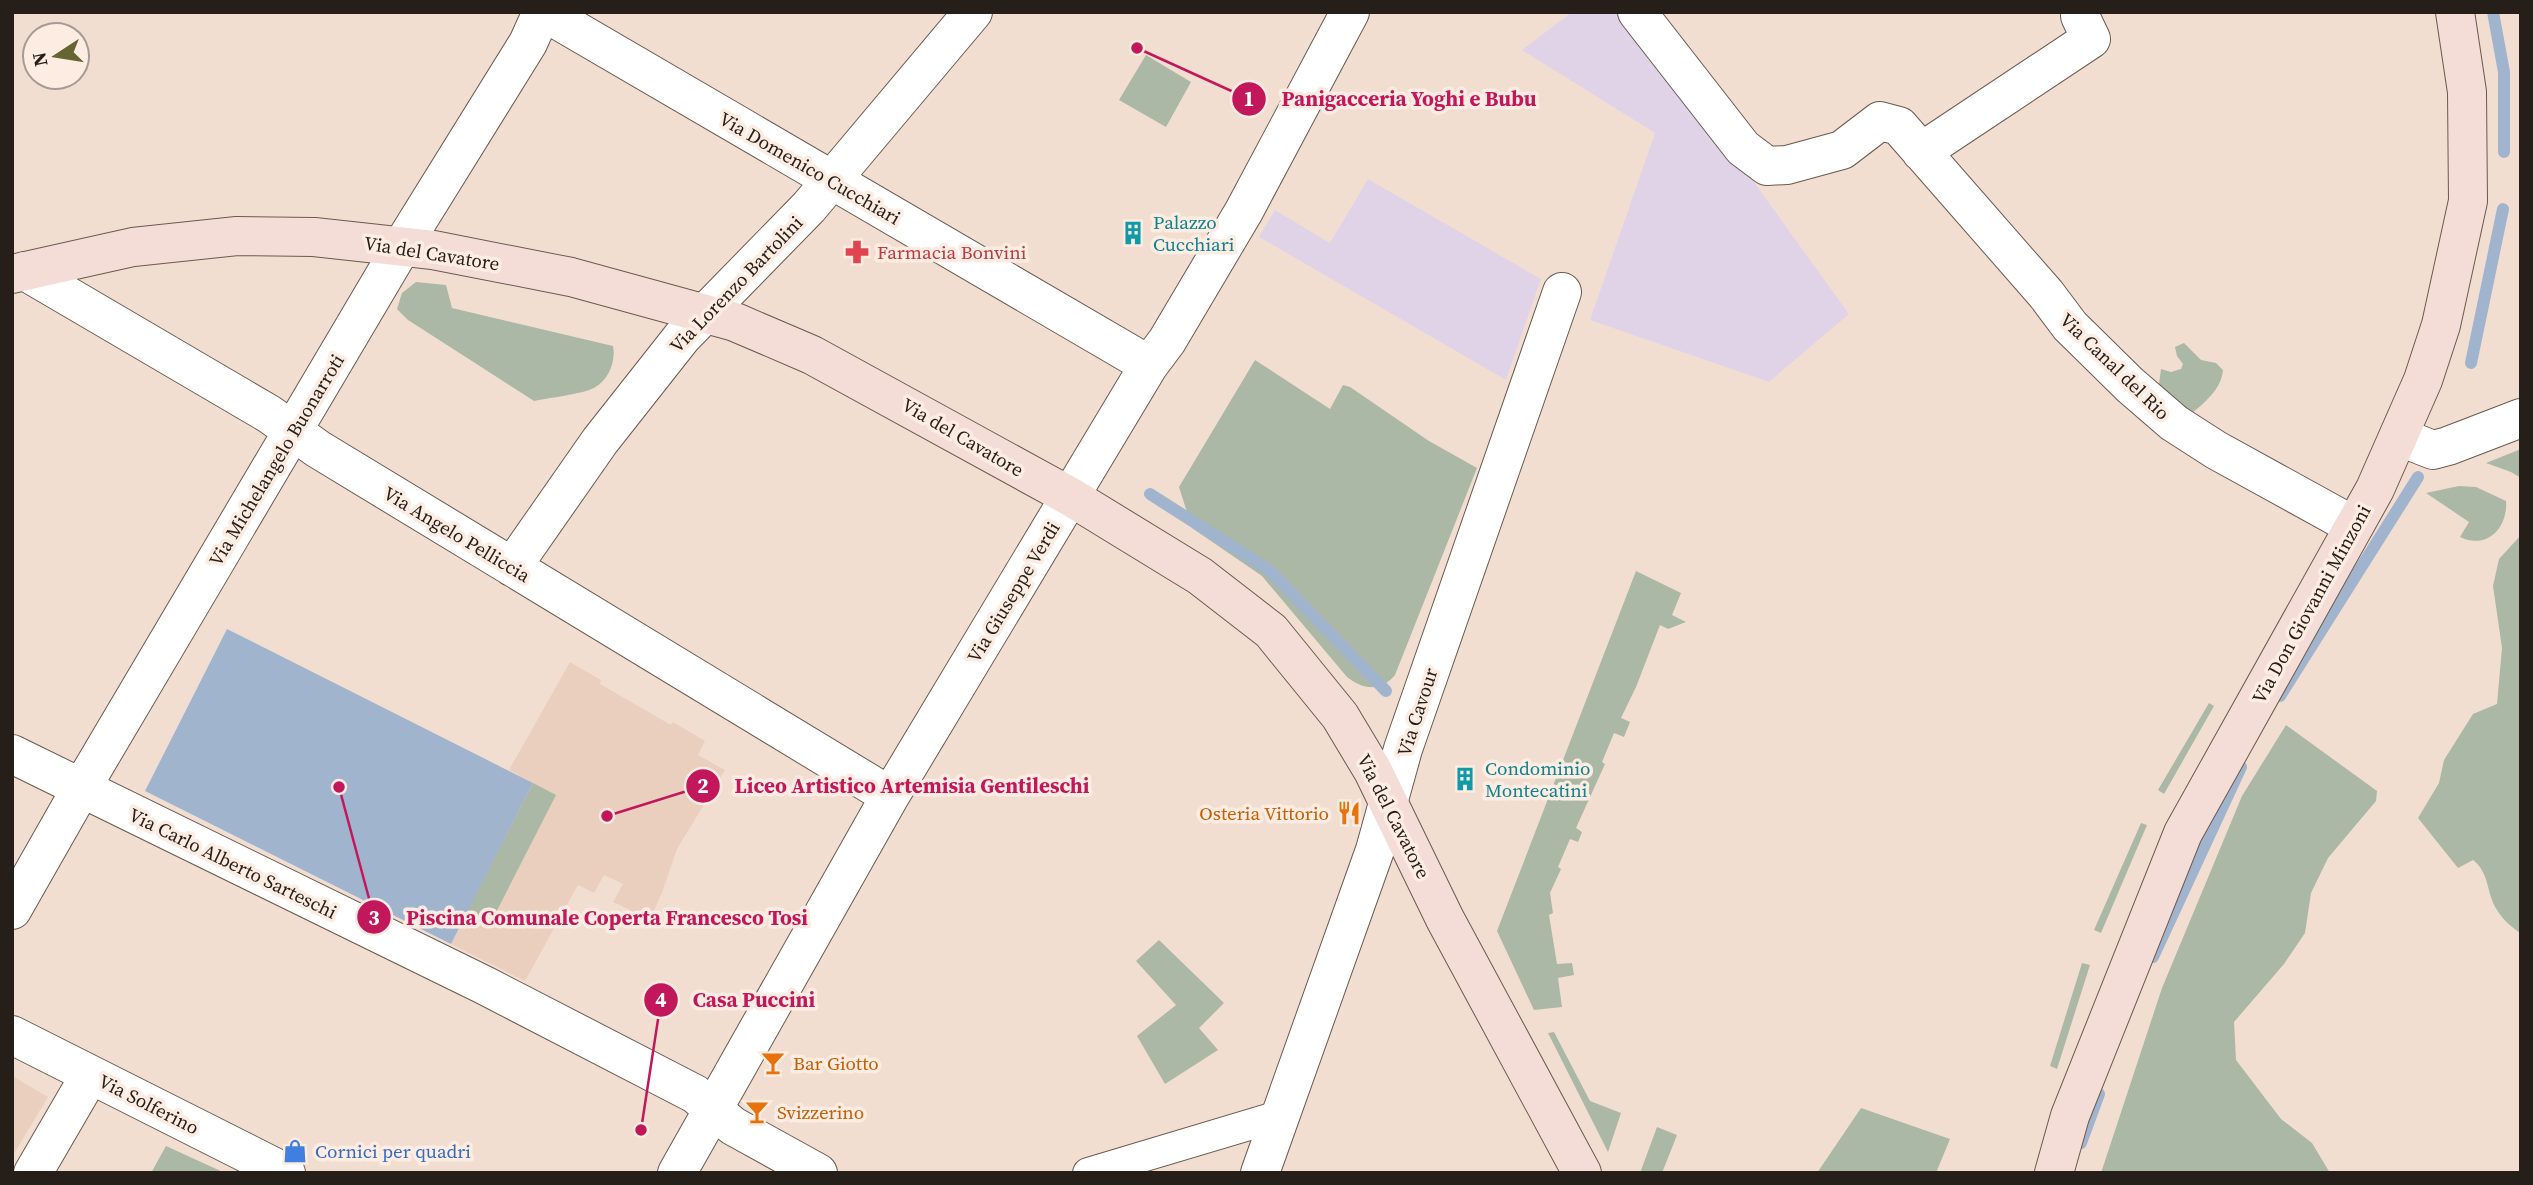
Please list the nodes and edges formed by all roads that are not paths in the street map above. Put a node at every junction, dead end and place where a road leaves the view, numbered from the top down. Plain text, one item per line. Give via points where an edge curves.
1 (543, 12) edge
2 (973, 12) edge
3 (1350, 12) edge
4 (1637, 12) edge
5 (2081, 12) edge
6 (2455, 12) edge
7 (1921, 152) junction
8 (831, 180) junction
9 (402, 246) junction
10 (19, 272) edge
11 (1562, 292) dead end
12 (706, 313) junction
13 (1149, 365) junction
14 (2521, 418) edge
15 (292, 433) junction
16 (2400, 437) junction
17 (1071, 497) junction
18 (2354, 526) junction
19 (512, 566) junction
20 (12, 754) edge
21 (82, 787) junction
22 (890, 796) junction
23 (1389, 804) junction
24 (12, 911) edge
25 (12, 1035) edge
26 (90, 1075) junction
27 (713, 1110) junction
28 (1282, 1115) junction
29 (33, 1173) edge
30 (286, 1173) edge
31 (677, 1173) edge
32 (818, 1173) edge
33 (1088, 1173) edge
34 (1261, 1173) edge
35 (1582, 1173) edge
36 (2054, 1173) edge

1 - 8 street, Via Domenico Cucchiari
1 - 9 street, Via Michelangelo Buonarroti
2 - 8 street, Via Lorenzo Bartolini
3 - 13 street, Via Giuseppe Verdi via 1244,211
4 - 7 street, Via Canal del Rio via 1742,148 1767,166 1842,150 1880,121 1899,126
5 - 7 street via 2091,39
6 - 16 main road, Via Don Giovanni Minzoni via 2468,92 2468,201 2441,325
7 - 18 street, Via Canal del Rio via 2070,326 2130,386 2216,450
8 - 12 street, Via Lorenzo Bartolini
8 - 13 street, Via Domenico Cucchiari
9 - 10 main road, Via del Cavatore via 314,237 237,236 133,247
9 - 12 main road, Via del Cavatore via 571,277
9 - 15 street, Via Michelangelo Buonarroti
10 - 15 street, Via Angelo Pelliccia via 269,414
11 - 23 street, Via Cavour via 1403,749
12 - 17 main road, Via del Cavatore via 812,355
12 - 19 street, Via Lorenzo Bartolini via 600,441
13 - 17 street, Via Giuseppe Verdi
14 - 16 street via 2433,450
15 - 19 street, Via Angelo Pelliccia
15 - 21 street, Via Michelangelo Buonarroti
16 - 18 main road, Via Don Giovanni Minzoni
17 - 22 street, Via Giuseppe Verdi
17 - 23 main road, Via del Cavatore via 1200,576 1272,631 1340,716
18 - 36 main road, Via Don Giovanni Minzoni via 2183,833 2070,1116
19 - 22 street, Via Angelo Pelliccia
20 - 21 street, Via Carlo Alberto Sarteschi
21 - 24 street, Via Michelangelo Buonarroti
21 - 27 street, Via Carlo Alberto Sarteschi via 484,985 695,1094
22 - 27 street, Via Giuseppe Verdi
23 - 28 street, Via Cavour
23 - 35 main road, Via del Cavatore
25 - 26 street, Via Solferino
26 - 29 street
26 - 30 street, Via Solferino
27 - 31 street, Via Giuseppe Verdi
27 - 32 street, Via Carlo Alberto Sarteschi
28 - 33 street
28 - 34 street, Via Cavour

